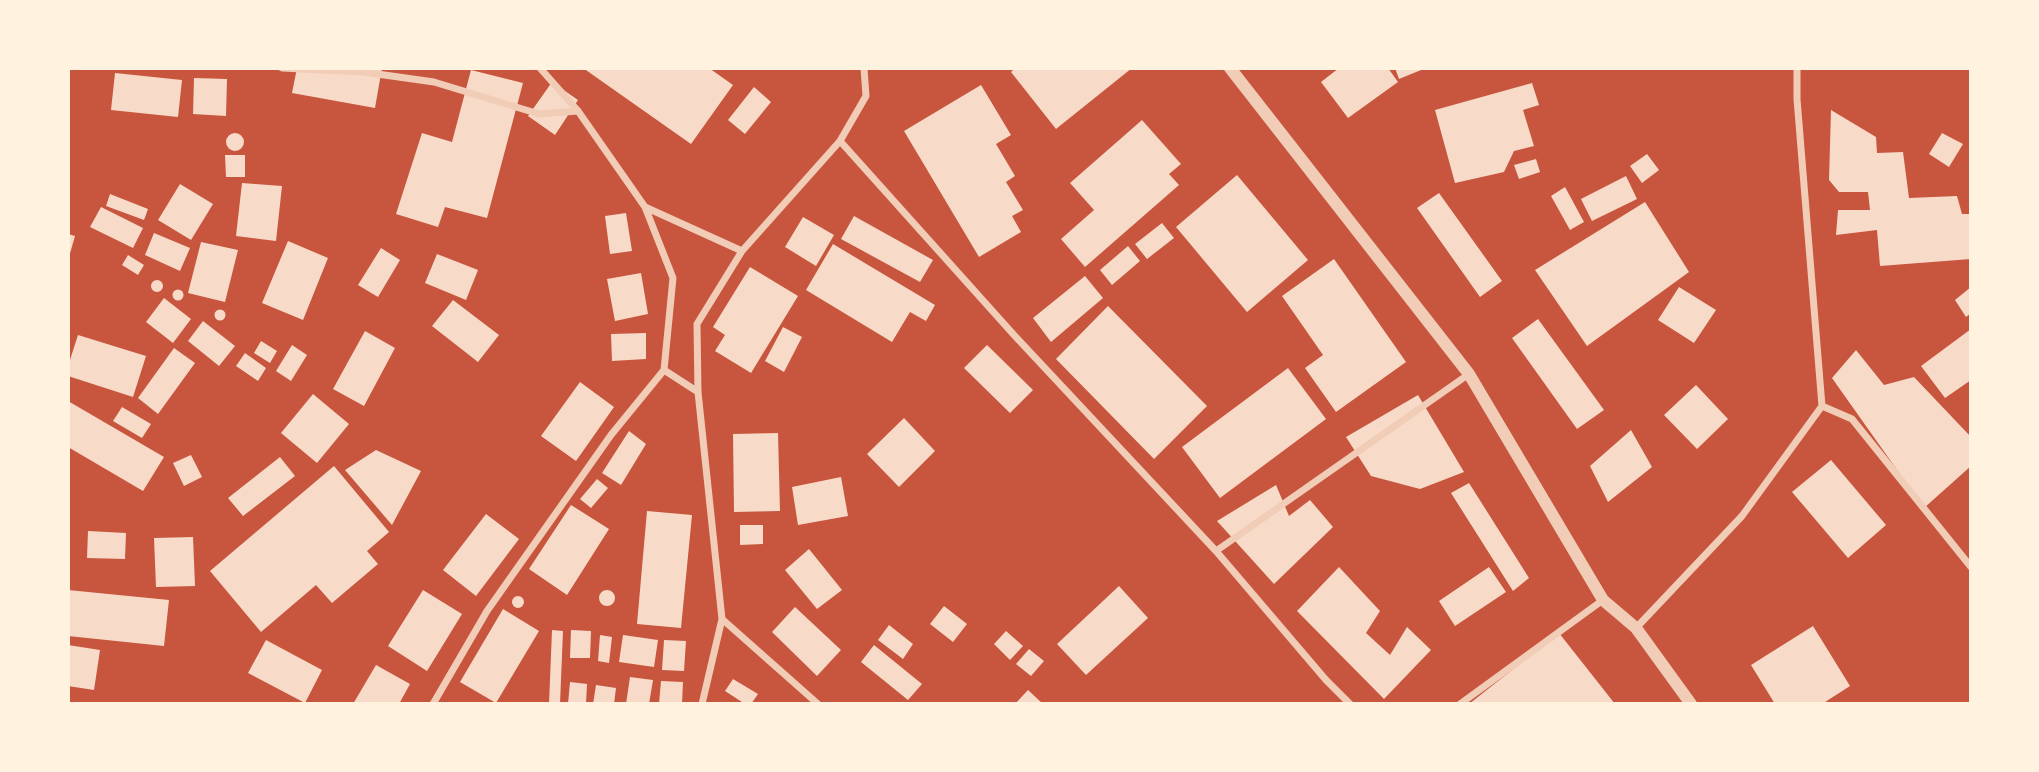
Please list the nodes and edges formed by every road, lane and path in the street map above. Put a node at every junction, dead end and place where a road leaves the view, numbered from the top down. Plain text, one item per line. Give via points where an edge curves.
1 (282, 68) edge
2 (540, 68) edge
3 (864, 68) edge
4 (1230, 68) edge
5 (1797, 68) edge
6 (578, 111) junction
7 (840, 141) junction
8 (645, 207) junction
9 (741, 251) junction
10 (664, 370) junction
11 (1469, 374) junction
12 (698, 392) junction
13 (1822, 406) junction
14 (1216, 551) junction
15 (1971, 568) edge
16 (1603, 600) junction
17 (722, 619) junction
18 (1636, 628) junction
19 (433, 704) edge
20 (702, 704) edge
21 (818, 704) edge
22 (1350, 704) edge
23 (1460, 704) edge
24 (1691, 704) edge

1 - 6 street via 434,82 539,114
2 - 6 street
3 - 7 street via 866,96
4 - 11 street
5 - 13 street
6 - 8 street
7 - 9 street
7 - 14 street
8 - 9 street
8 - 10 street via 673,278
9 - 12 street via 696,324
10 - 12 street
10 - 19 street via 611,435 487,611
11 - 14 street
11 - 16 street
12 - 17 street
13 - 15 street via 1852,419
13 - 18 street via 1742,516
14 - 22 street
16 - 18 street
16 - 23 street
17 - 20 street
17 - 21 street
18 - 24 street

